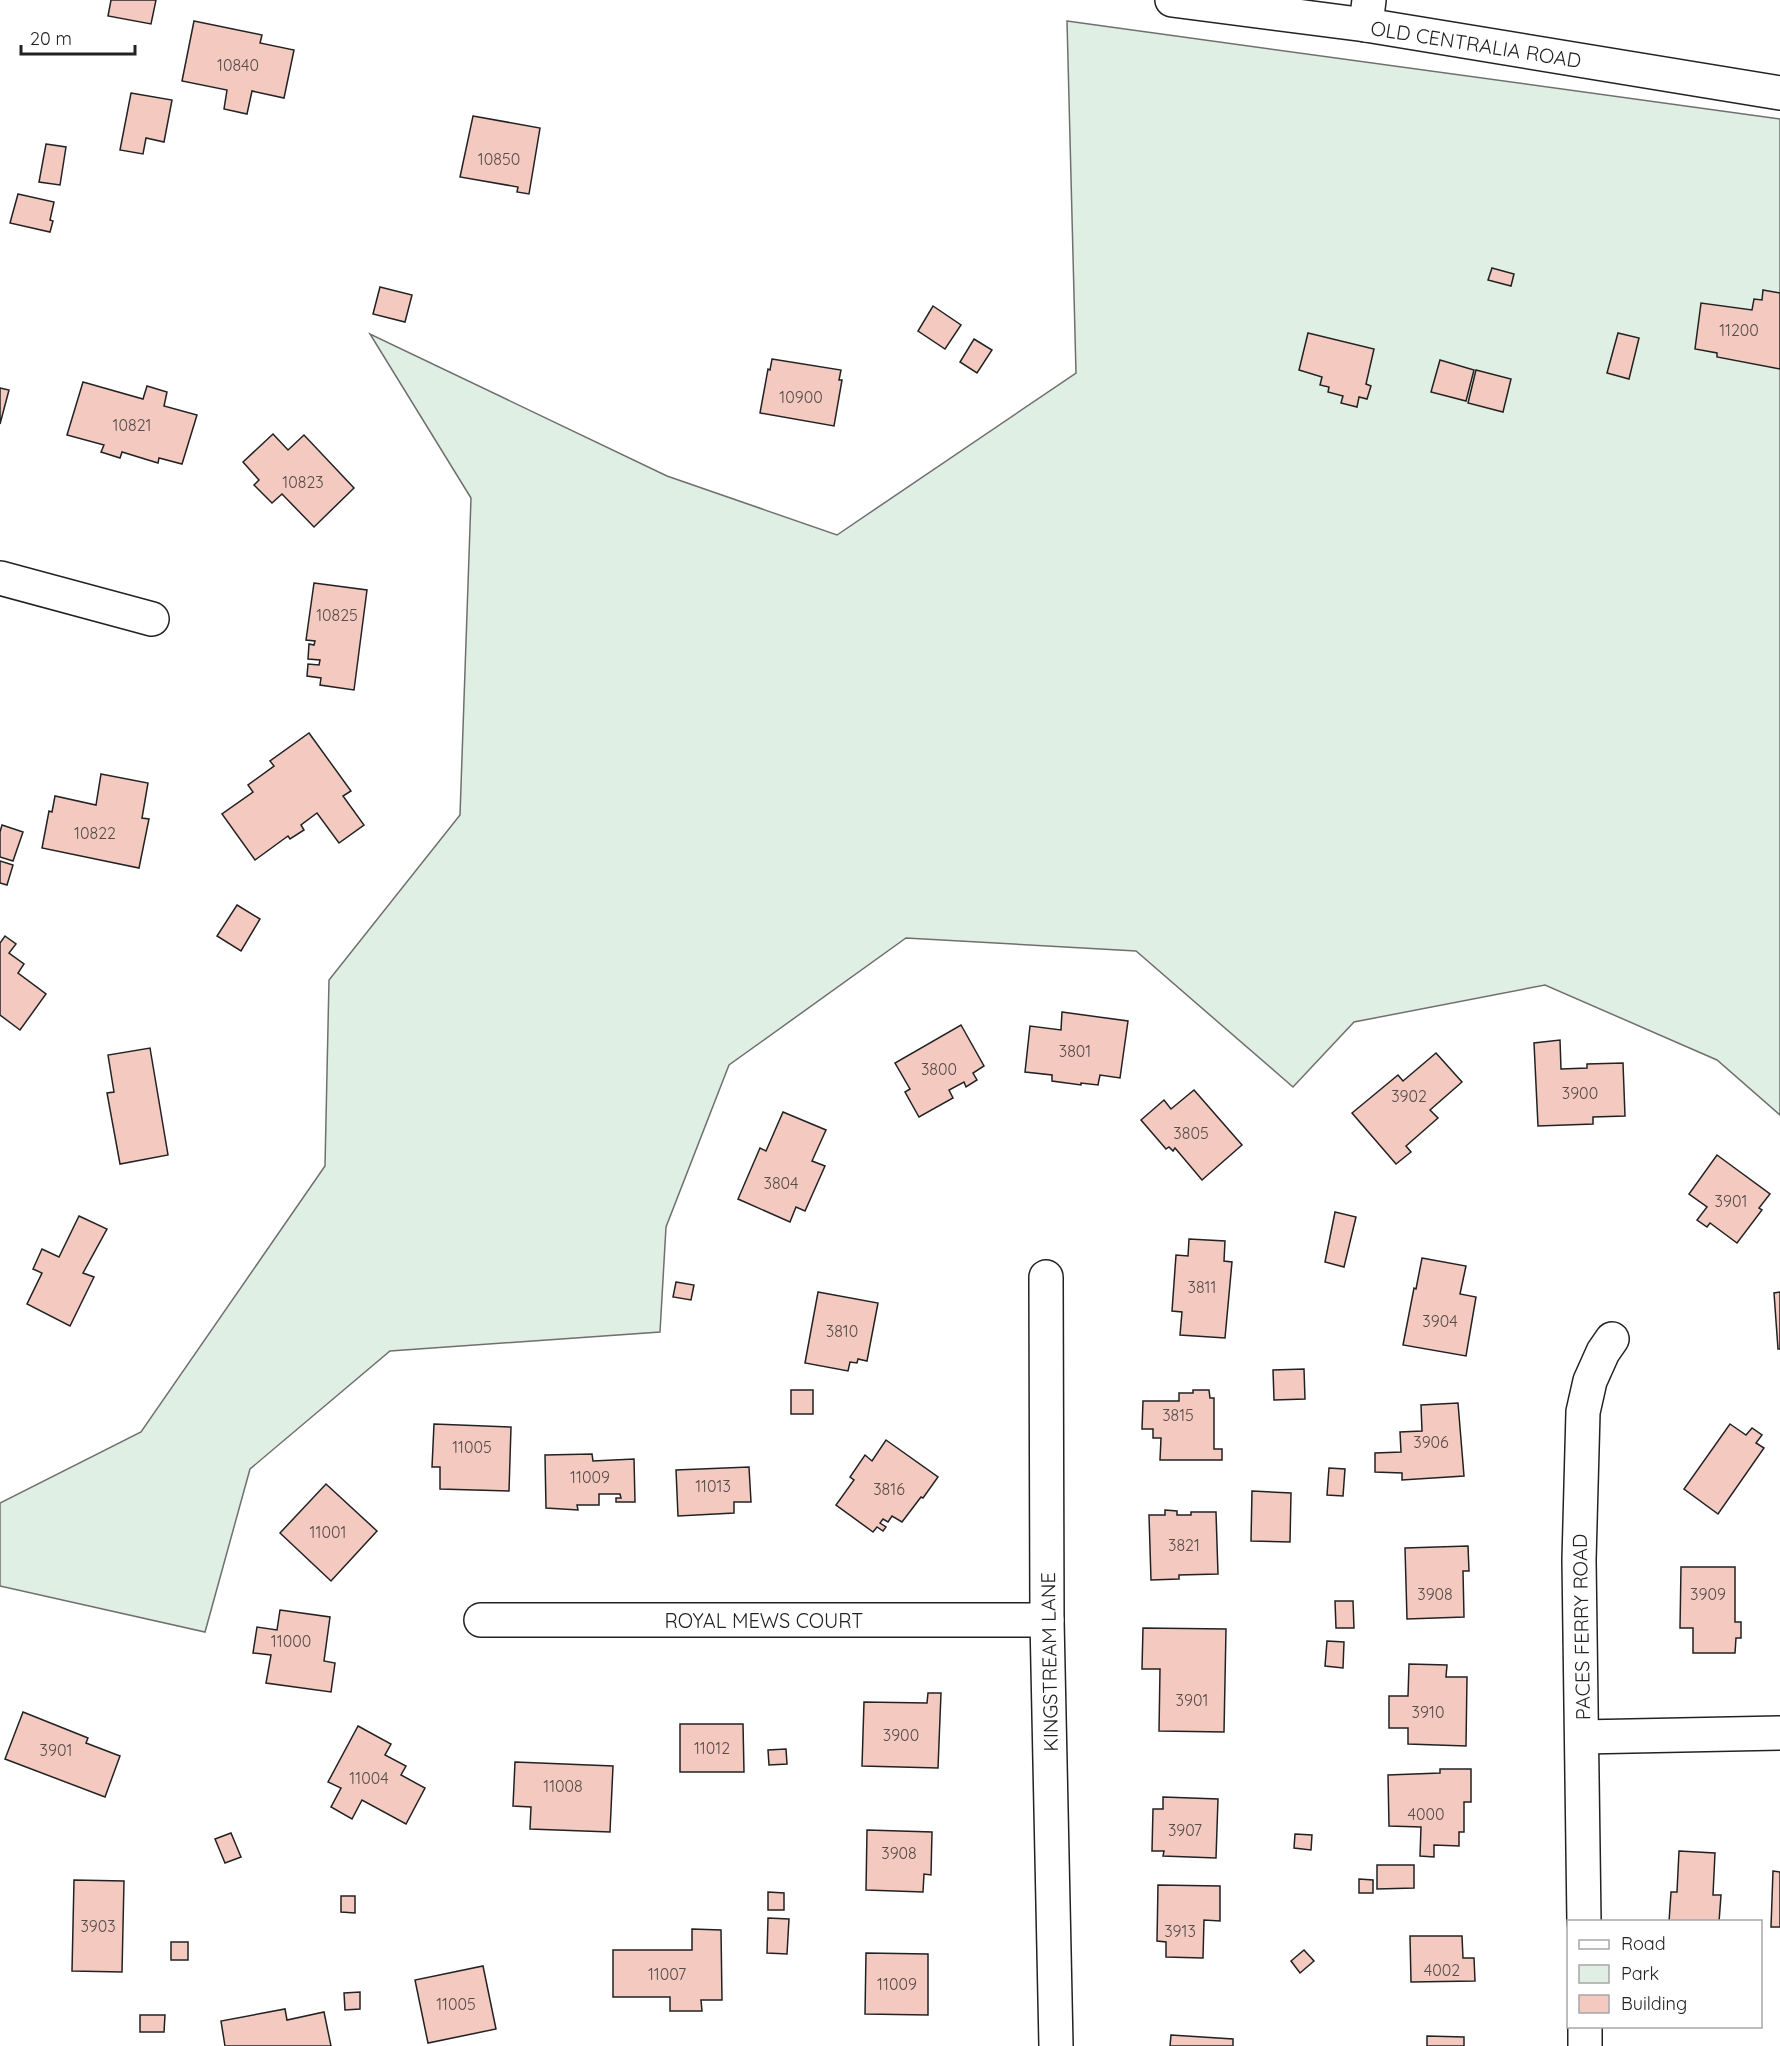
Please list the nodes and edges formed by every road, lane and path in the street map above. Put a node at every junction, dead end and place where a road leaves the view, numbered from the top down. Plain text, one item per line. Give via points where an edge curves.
1 (1172, 0) edge
2 (1304, 9) edge
3 (1367, 13) edge
4 (1780, 93) edge
5 (0, 578) edge
6 (152, 619) dead end
7 (1046, 1277) dead end
8 (1612, 1339) dead end
9 (481, 1620) dead end
10 (1047, 1620) junction
11 (1780, 1733) edge
12 (1582, 1737) junction
13 (1584, 1920) edge
14 (1585, 2028) edge
15 (1056, 2046) edge
16 (1585, 2046) edge

1 - 2 street, OLD CENTRALIA ROAD
2 - 3 street, OLD CENTRALIA ROAD
3 - 4 street, OLD CENTRALIA ROAD
5 - 6 street
7 - 10 street, KINGSTREAM LANE
8 - 12 street, PACES FERRY ROAD via 1590,1381 1583,1412 1579,1560
9 - 10 street, ROYAL MEWS COURT
10 - 15 street, KINGSTREAM LANE
11 - 12 street
12 - 13 street, PACES FERRY ROAD
14 - 16 street

